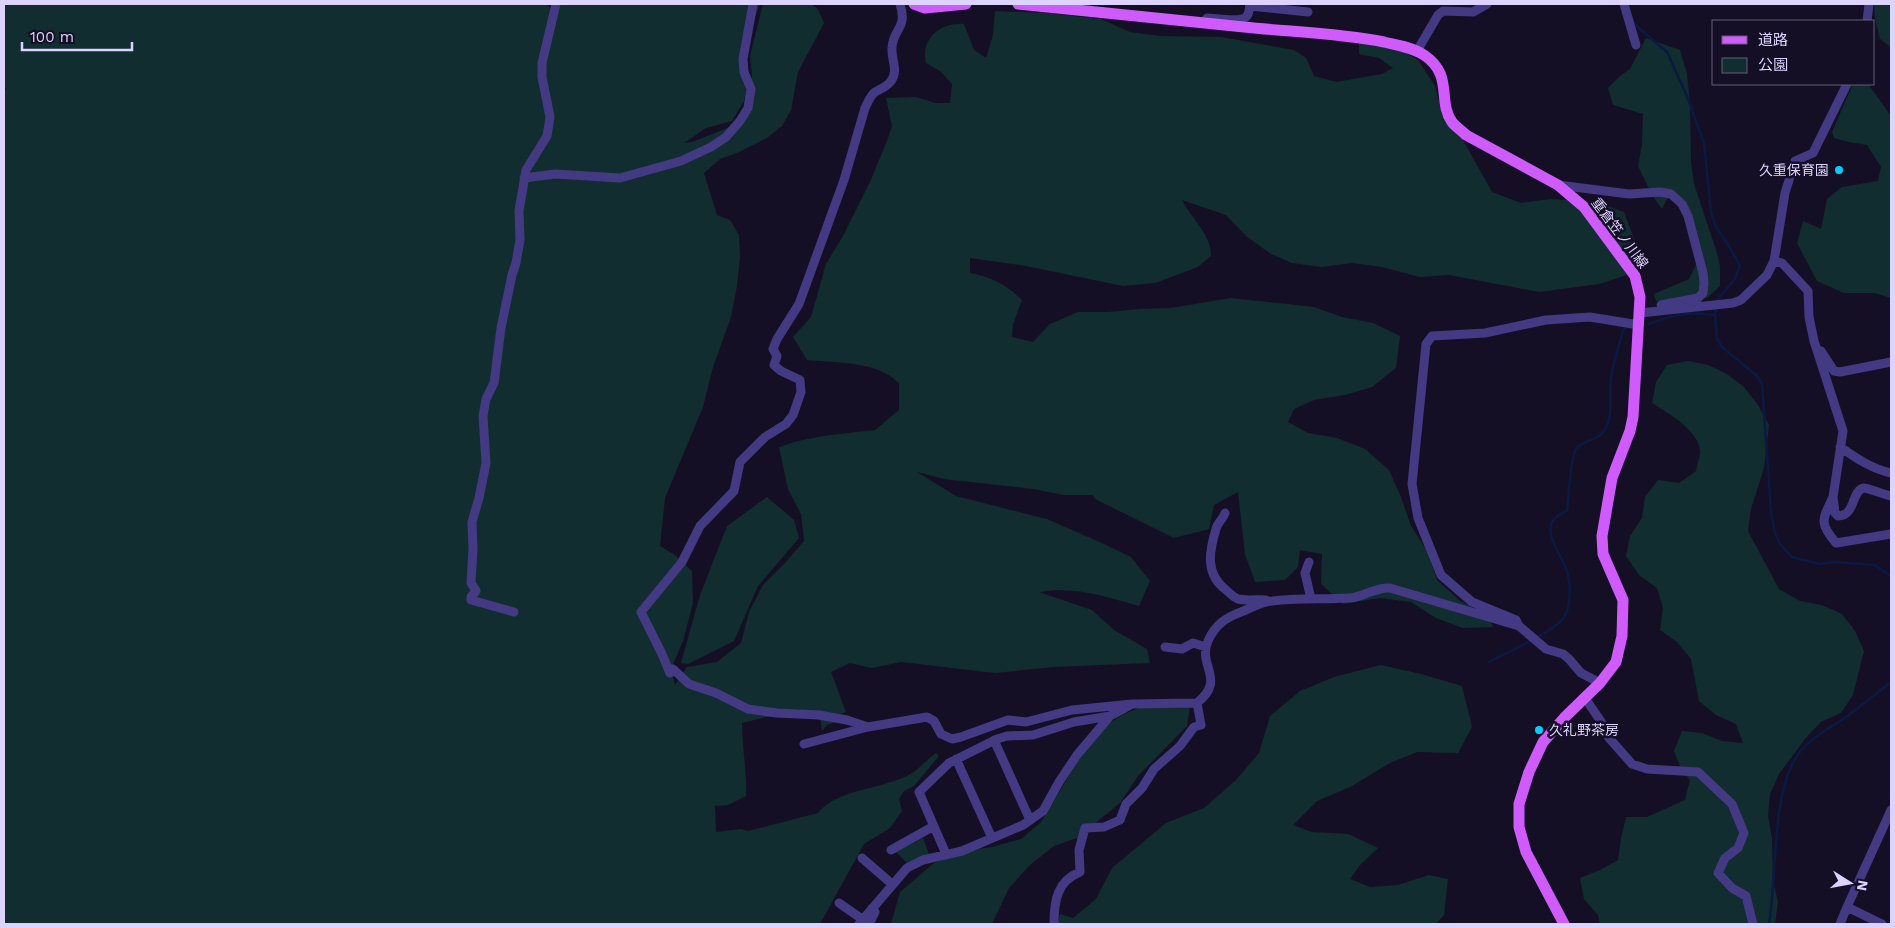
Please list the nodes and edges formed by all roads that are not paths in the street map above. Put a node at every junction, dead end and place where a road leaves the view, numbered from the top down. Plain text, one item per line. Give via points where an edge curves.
1 (556, 4) edge
2 (753, 4) edge
3 (900, 4) edge
4 (914, 4) edge
5 (966, 4) edge
6 (1018, 4) edge
7 (1488, 4) edge
8 (1624, 4) edge
9 (1869, 4) edge
10 (1250, 5) edge
11 (1056, 6) edge
12 (1308, 12) dead end
13 (1867, 20) edge
14 (1203, 23) junction
15 (1636, 45) dead end
16 (1416, 51) junction
17 (1847, 85) edge
18 (524, 178) junction
19 (1558, 185) junction
20 (1774, 261) junction
21 (1640, 313) junction
22 (1639, 325) junction
23 (1814, 341) junction
24 (1891, 362) edge
25 (1840, 447) junction
26 (1891, 474) edge
27 (1891, 496) edge
28 (1833, 497) junction
29 (1225, 513) dead end
30 (1891, 534) edge
31 (1309, 562) dead end
32 (1311, 599) junction
33 (1273, 601) junction
34 (514, 612) dead end
35 (1519, 626) junction
36 (1165, 647) dead end
37 (1206, 647) junction
38 (1600, 683) junction
39 (1585, 698) junction
40 (1197, 703) junction
41 (1132, 704) junction
42 (1110, 716) junction
43 (868, 727) junction
44 (994, 740) junction
45 (804, 744) dead end
46 (956, 758) junction
47 (1891, 810) edge
48 (1030, 820) junction
49 (934, 826) junction
50 (992, 838) junction
51 (891, 850) dead end
52 (946, 854) junction
53 (862, 858) dead end
54 (892, 884) junction
55 (839, 903) dead end
56 (1847, 908) junction
57 (863, 923) edge
58 (1054, 924) edge
59 (1564, 924) edge
60 (1753, 924) edge
61 (1840, 924) edge
62 (1882, 924) edge

1 - 18 street via 542,63 550,117 547,136
2 - 18 street via 742,59 751,89 748,108 726,137 681,161 620,178 555,174
3 - 43 street via 903,18 892,46 894,74 890,82 870,98 865,108 844,180 799,304 773,349 777,356 774,365 800,380 801,392 793,415 740,462 734,491 700,526 682,562 641,612 670,674 673,669 689,684 748,709 777,714 819,715
4 - 5 main road via 925,8
6 - 11 main road, 重倉笠ノ川線
7 - 16 street via 1473,12 1443,11
8 - 15 street
9 - 13 street
10 - 12 street
10 - 14 street via 1244,18 1208,18
11 - 14 main road, 重倉笠ノ川線
14 - 16 main road, 重倉笠ノ川線 via 1351,35
16 - 19 main road, 重倉笠ノ川線 via 1429,59 1440,73 1448,113 1458,128
17 - 20 street via 1813,153 1795,160 1785,193
18 - 34 street via 519,211 520,240 501,328 494,383 486,399 483,416 486,463 472,522 471,584 476,591 470,597 471,600
19 - 21 main road, 重倉笠ノ川線 via 1584,207 1635,276
19 - 21 street via 1629,194 1660,192 1671,194 1682,204 1703,273 1703,293 1698,298 1653,306
20 - 21 street via 1767,276 1741,300
20 - 23 street via 1782,263 1808,291 1808,317
21 - 22 main road, 重倉笠ノ川線
22 - 35 street via 1590,317 1546,320 1485,333 1432,336 1426,344 1412,484 1418,518 1442,575 1472,602 1516,620
22 - 38 main road, 重倉笠ノ川線 via 1633,417 1612,478 1601,546 1623,600 1622,636 1616,662
23 - 24 street via 1834,371
23 - 25 street via 1842,431
25 - 26 street via 1878,470
25 - 28 street
27 - 28 street via 1861,489 1844,516 1835,512
28 - 30 street via 1824,521 1825,529 1836,543
29 - 33 street via 1216,527 1210,558 1214,579 1240,599
31 - 32 street via 1305,573
32 - 33 street
32 - 35 street via 1351,598 1390,588
33 - 37 street via 1221,622 1215,627
35 - 38 street via 1541,645 1551,652 1563,654 1581,673
36 - 37 street via 1182,649 1193,644
37 - 40 street via 1212,683
38 - 39 main road, 重倉笠ノ川線
39 - 59 main road, 重倉笠ノ川線 via 1543,742 1519,804 1519,827 1526,852
39 - 60 street via 1609,738 1632,764 1647,769 1698,772 1732,804 1744,833 1738,848 1725,858 1718,872 1732,888 1746,896
40 - 41 street
40 - 58 street via 1201,725 1194,727 1176,750 1154,769 1126,804 1120,820 1104,827 1085,828 1079,850 1080,872 1070,876 1061,889 1055,903
41 - 42 street
41 - 43 street via 1072,710 1026,722 1008,720 952,739 941,734 934,721 927,717
42 - 44 street via 1074,722 1033,735
42 - 48 street via 1077,755 1043,811
43 - 45 street
44 - 46 street
44 - 48 street
46 - 49 street via 919,792
46 - 50 street
47 - 56 street
48 - 50 street
49 - 51 street
49 - 52 street
50 - 52 street
52 - 54 street via 907,868
53 - 54 street
54 - 57 street
55 - 57 street
56 - 61 street
56 - 62 street

